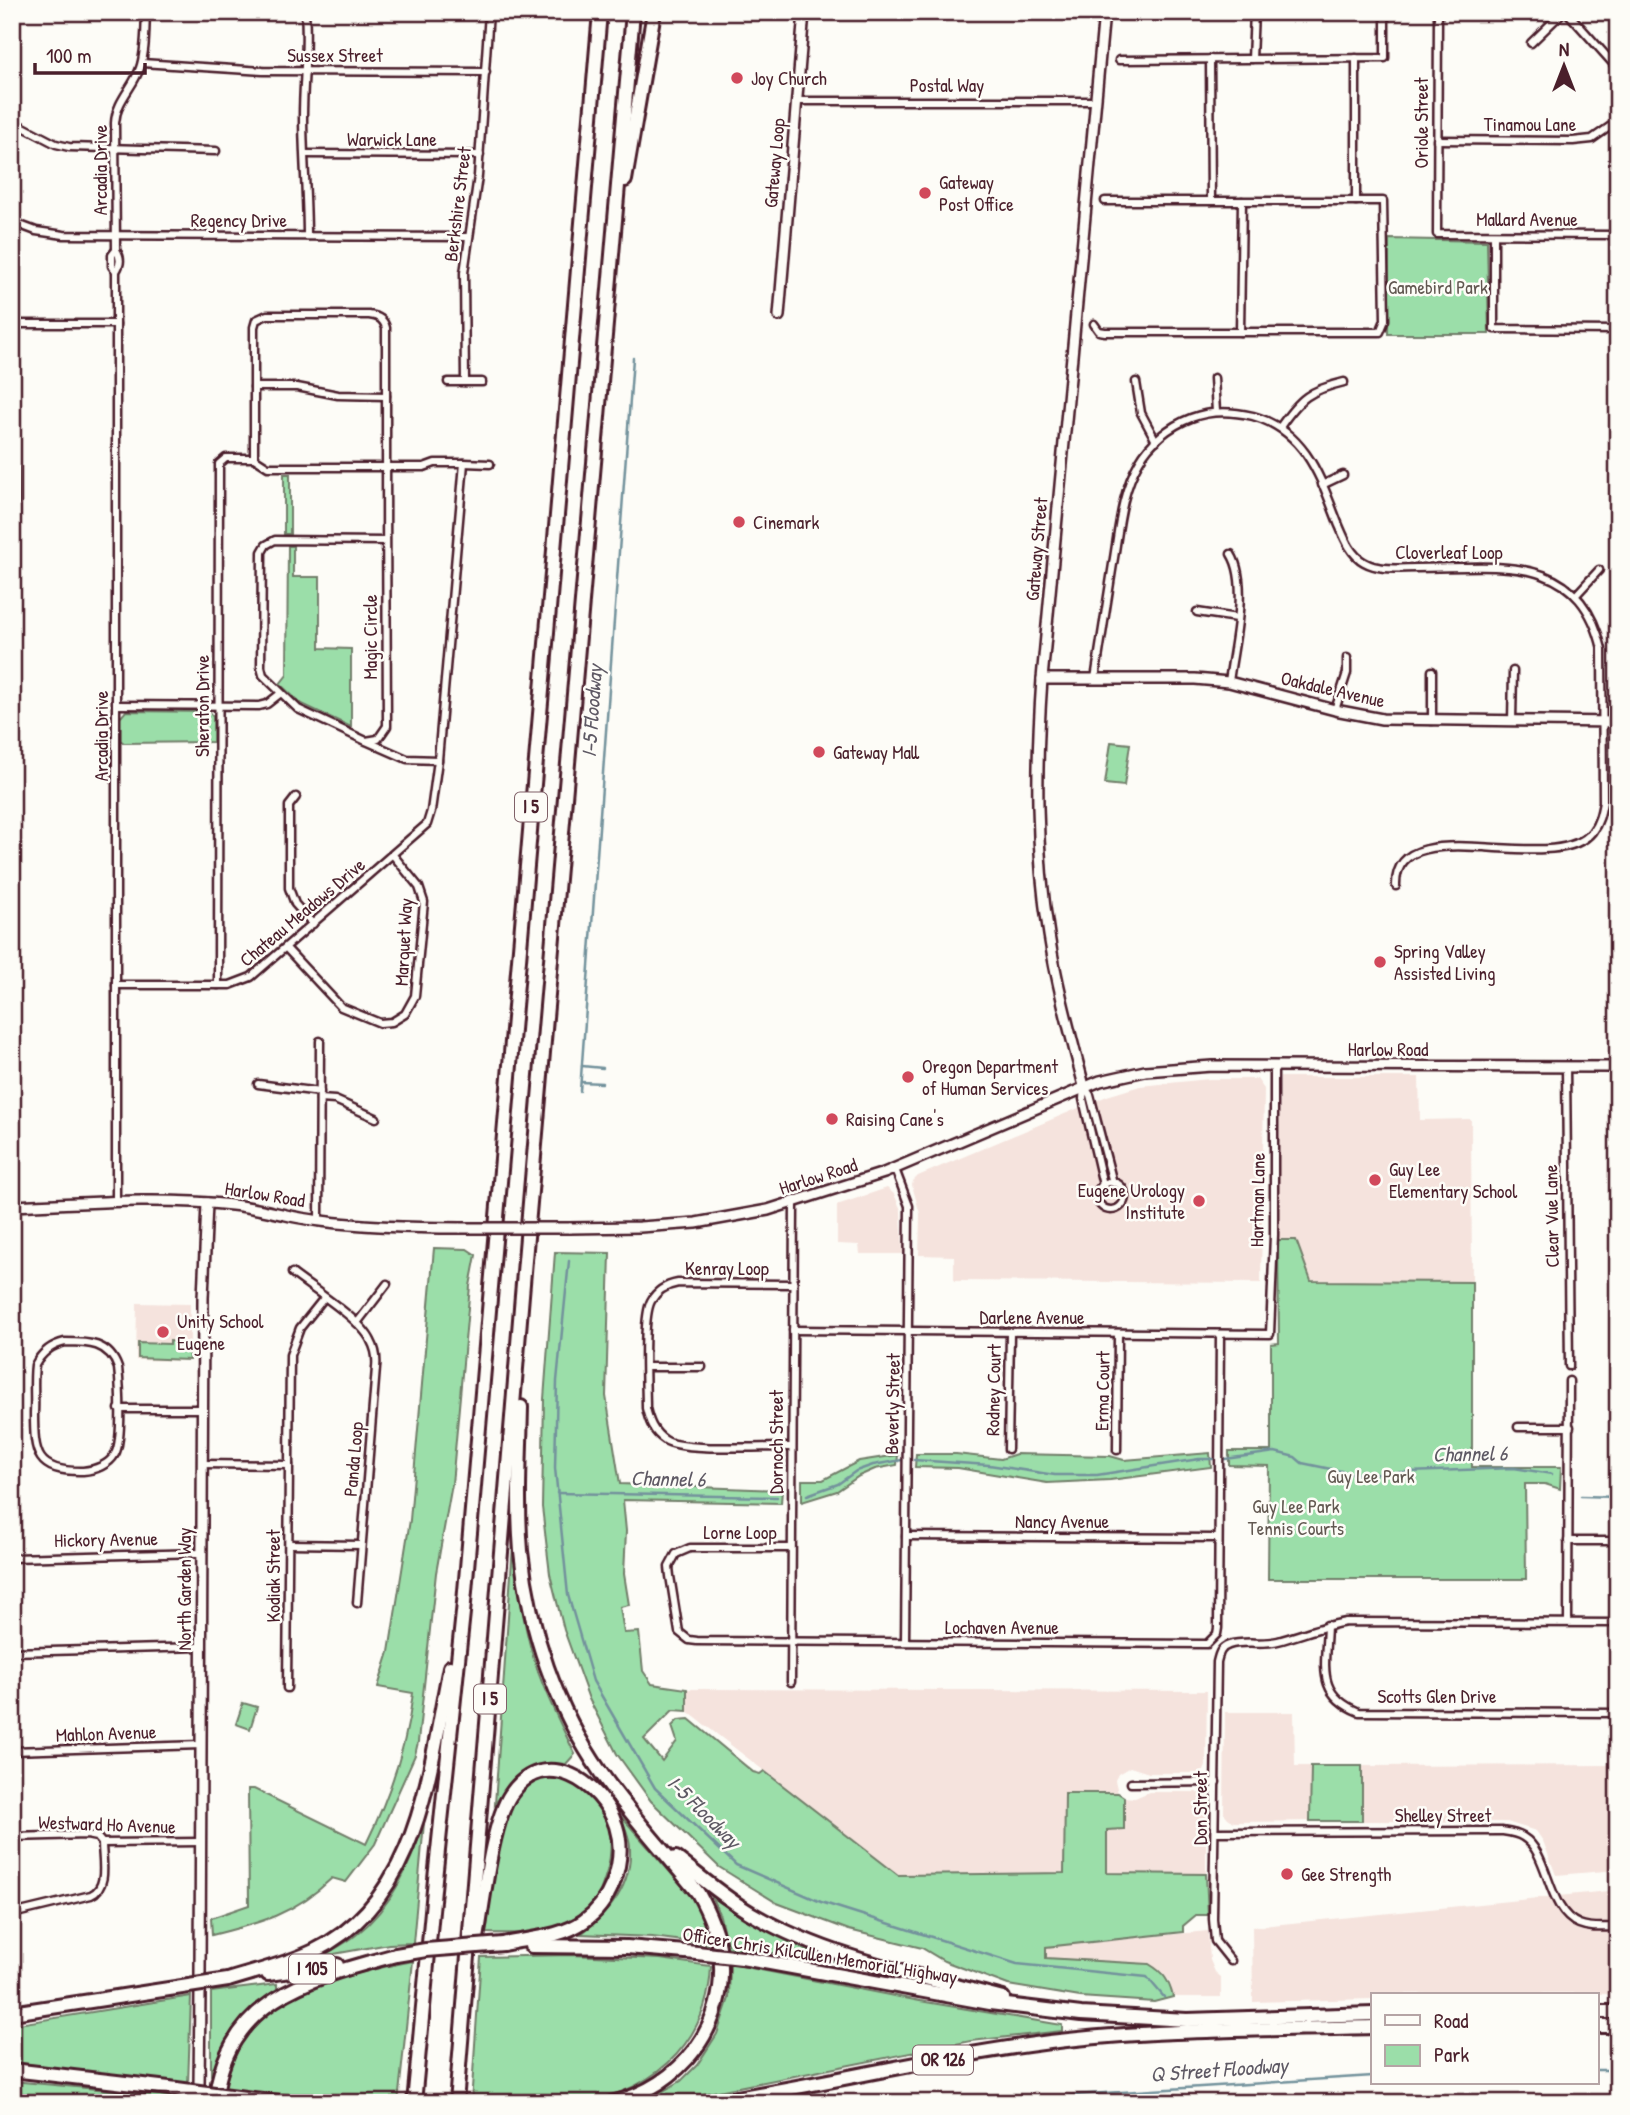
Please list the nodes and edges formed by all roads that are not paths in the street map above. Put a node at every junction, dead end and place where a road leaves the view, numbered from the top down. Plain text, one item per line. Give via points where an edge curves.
1 (146, 12) edge
2 (305, 12) edge
3 (489, 12) edge
4 (600, 12) edge
5 (633, 12) edge
6 (654, 12) edge
7 (804, 12) edge
8 (1104, 12) edge
9 (1254, 12) edge
10 (1385, 12) edge
11 (1438, 12) edge
12 (1565, 12) edge
13 (1531, 43) dead end
14 (1252, 58) junction
15 (1356, 58) junction
16 (1210, 59) junction
17 (1119, 60) dead end
18 (142, 63) junction
19 (1618, 69) edge
20 (306, 71) junction
21 (486, 72) junction
22 (797, 101) junction
23 (1096, 101) junction
24 (12, 121) edge
25 (1618, 121) edge
26 (1437, 140) junction
27 (115, 149) junction
28 (216, 151) dead end
29 (305, 154) junction
30 (480, 155) junction
31 (1105, 201) dead end
32 (1211, 201) junction
33 (1242, 201) junction
34 (1356, 201) junction
35 (615, 218) junction
36 (12, 222) edge
37 (1437, 234) joint
38 (1494, 235) junction
39 (1618, 235) edge
40 (116, 236) junction
41 (307, 236) junction
42 (468, 237) junction
43 (779, 316) dead end
44 (12, 324) edge
45 (116, 324) junction
46 (1094, 324) dead end
47 (1618, 330) edge
48 (1240, 332) junction
49 (1214, 378) dead end
50 (448, 382) dead end
51 (465, 382) junction
52 (482, 382) dead end
53 (1136, 382) dead end
54 (1344, 382) dead end
55 (254, 387) junction
56 (386, 396) junction
57 (1216, 412) junction
58 (12, 414) edge
59 (1280, 427) junction
60 (1156, 441) junction
61 (254, 458) junction
62 (464, 463) junction
63 (490, 464) dead end
64 (387, 467) junction
65 (1343, 475) dead end
66 (13, 478) edge
67 (1322, 485) junction
68 (386, 541) junction
69 (1231, 554) dead end
70 (1600, 570) dead end
71 (12, 590) edge
72 (1576, 594) junction
73 (1196, 612) dead end
74 (1237, 618) junction
75 (1347, 658) dead end
76 (1432, 671) dead end
77 (1513, 671) dead end
78 (1042, 679) junction
79 (1096, 679) junction
80 (1229, 682) junction
81 (281, 693) junction
82 (117, 705) junction
83 (218, 706) junction
84 (1335, 710) junction
85 (1432, 721) junction
86 (1512, 721) junction
87 (1603, 722) junction
88 (1618, 722) edge
89 (366, 741) junction
90 (438, 760) junction
91 (296, 797) dead end
92 (393, 855) junction
93 (1396, 886) dead end
94 (313, 924) junction
95 (286, 948) junction
96 (116, 985) junction
97 (218, 985) junction
98 (320, 1041) dead end
99 (1274, 1066) junction
100 (1566, 1066) junction
101 (1618, 1066) edge
102 (258, 1084) dead end
103 (1084, 1086) junction
104 (320, 1095) junction
105 (376, 1118) dead end
106 (895, 1169) junction
107 (1113, 1182) junction
108 (1103, 1185) junction
109 (116, 1202) junction
110 (207, 1203) junction
111 (794, 1203) junction
112 (12, 1206) edge
113 (319, 1221) junction
114 (292, 1273) dead end
115 (387, 1284) dead end
116 (793, 1284) junction
117 (523, 1295) junction
118 (324, 1298) junction
119 (357, 1323) junction
120 (793, 1330) junction
121 (909, 1331) junction
122 (1010, 1333) junction
123 (1118, 1333) junction
124 (1220, 1334) junction
125 (1270, 1334) joint
126 (1569, 1366) dead end
127 (646, 1367) junction
128 (702, 1367) dead end
129 (1569, 1381) dead end
130 (119, 1409) junction
131 (202, 1409) junction
132 (1518, 1427) dead end
133 (1570, 1427) junction
134 (791, 1447) junction
135 (1008, 1448) dead end
136 (1117, 1450) dead end
137 (202, 1464) junction
138 (289, 1465) junction
139 (906, 1536) junction
140 (1218, 1538) junction
141 (1568, 1541) junction
142 (1618, 1541) edge
143 (289, 1544) junction
144 (361, 1545) junction
145 (791, 1548) junction
146 (201, 1553) junction
147 (12, 1558) edge
148 (464, 1602) junction
149 (357, 1603) dead end
150 (1568, 1622) junction
151 (1618, 1623) edge
152 (1327, 1625) junction
153 (791, 1642) junction
154 (905, 1642) junction
155 (201, 1647) junction
156 (12, 1652) edge
157 (790, 1682) dead end
158 (287, 1688) dead end
159 (1618, 1713) edge
160 (201, 1745) junction
161 (12, 1751) edge
162 (1216, 1782) junction
163 (1131, 1783) dead end
164 (1216, 1832) junction
165 (12, 1837) edge
166 (200, 1842) junction
167 (102, 1843) junction
168 (662, 1848) junction
169 (12, 1914) edge
170 (1618, 1927) edge
171 (503, 1944) junction
172 (396, 1955) junction
173 (1231, 1961) dead end
174 (201, 1976) dead end
175 (228, 1980) junction
176 (200, 1992) dead end
177 (1598, 2012) edge
178 (1618, 2012) edge
179 (12, 2013) edge
180 (1081, 2014) junction
181 (1371, 2014) edge
182 (463, 2018) junction
183 (1598, 2026) edge
184 (1618, 2026) edge
185 (1371, 2027) edge
186 (12, 2070) edge
187 (855, 2077) junction
188 (198, 2087) dead end
189 (12, 2100) edge
190 (19, 2103) edge
191 (215, 2103) edge
192 (288, 2103) edge
193 (412, 2103) edge
194 (456, 2103) edge
195 (611, 2103) edge
196 (706, 2103) edge
197 (757, 2103) edge

1 - 18 street, Arcadia Drive
2 - 20 street
3 - 21 street, Berkshire Street
4 - 148 highway, I 5
5 - 35 highway, I 5
6 - 35 highway
7 - 22 main road, Gateway Loop
8 - 23 main road, Gateway Street
9 - 14 street
10 - 15 street via 1385,58
11 - 26 street, Oriole Street
12 - 13 street
12 - 19 street
14 - 15 street
14 - 16 street
15 - 34 street
16 - 17 street
16 - 32 street
18 - 20 street, Sussex Street
18 - 27 street, Arcadia Drive via 116,110
20 - 21 street, Sussex Street
20 - 29 street
21 - 30 street, Berkshire Street
22 - 23 street, Postal Way
22 - 43 main road, Gateway Loop
23 - 78 main road, Gateway Street
24 - 27 street via 62,146
25 - 26 street, Tinamou Lane via 1592,139 1573,141
26 - 37 street, Oriole Street
27 - 28 street
27 - 40 street, Arcadia Drive
29 - 30 street, Warwick Lane
29 - 41 street
30 - 42 street, Berkshire Street
31 - 32 street
32 - 33 street
33 - 34 street
33 - 48 street
34 - 48 street via 1383,201 1385,320 1380,331
35 - 117 highway, I 5
36 - 40 street, Regency Drive via 51,234
37 - 38 street, Mallard Avenue
38 - 39 street, Mallard Avenue
38 - 47 street via 1494,329
40 - 41 street, Regency Drive
40 - 45 street, Arcadia Drive via 120,255
41 - 42 street, Regency Drive
42 - 51 street, Berkshire Street
44 - 45 street
45 - 82 street, Arcadia Drive
46 - 48 street via 1105,332
49 - 57 street
50 - 51 street
51 - 52 street
53 - 60 street via 1141,413
54 - 59 street via 1308,393
55 - 56 street
55 - 56 street, Magic Circle via 254,327 259,317 369,315 383,320 386,328
55 - 61 street
56 - 64 street, Magic Circle
57 - 59 street, Cloverleaf Loop via 1241,413
57 - 60 street, Cloverleaf Loop via 1182,422
58 - 66 street
59 - 67 street, Cloverleaf Loop via 1299,443
60 - 79 street, Cloverleaf Loop via 1139,461 1124,496
61 - 64 street via 268,467
61 - 83 street, Sheraton Drive via 226,458 219,464
62 - 63 street
62 - 64 street
62 - 90 street, Chateau Meadows Drive
64 - 68 street, Magic Circle
65 - 67 street
66 - 71 street
67 - 72 street, Cloverleaf Loop via 1345,541 1362,561 1374,566 1514,568 1556,580
68 - 81 street via 279,540 266,545 262,555 261,667
68 - 89 street, Magic Circle via 387,726 378,739
69 - 74 street via 1237,565
70 - 72 street
72 - 87 street, Cloverleaf Loop via 1589,611 1602,649
73 - 74 street
74 - 80 street
75 - 84 street via 1348,673
76 - 85 street
77 - 86 street
78 - 79 main road, Oakdale Avenue
78 - 103 main road, Gateway Street via 1037,788 1042,880 1054,962
79 - 80 main road, Oakdale Avenue
80 - 84 main road, Oakdale Avenue
81 - 83 street via 262,706
81 - 89 street via 300,710
82 - 83 street
82 - 96 street, Arcadia Drive
83 - 97 street, Sheraton Drive
84 - 85 main road, Oakdale Avenue via 1382,719
85 - 86 main road, Oakdale Avenue
86 - 87 main road, Oakdale Avenue
87 - 88 main road, Oakdale Avenue
87 - 93 street, Cloverleaf Loop via 1603,802 1590,835 1551,848 1424,848 1401,862
89 - 90 street via 410,760
90 - 92 street, Chateau Meadows Drive via 427,824
91 - 94 street via 289,806 289,888 295,904
92 - 94 street, Chateau Meadows Drive
92 - 95 street, Marquet Way via 419,887 424,902 415,996 405,1014 380,1023 341,1007
94 - 95 street, Chateau Meadows Drive
95 - 97 street, Chateau Meadows Drive via 246,980
96 - 97 street, Chateau Meadows Drive
96 - 109 street, Arcadia Drive
98 - 104 street
99 - 100 main road, Harlow Road
99 - 103 main road, Harlow Road via 1164,1069
99 - 125 street, Hartman Lane
100 - 101 main road, Harlow Road
100 - 126 street, Clear Vue Lane
102 - 104 street
103 - 106 main road, Harlow Road
103 - 107 street, Gateway Street
103 - 108 street, Gateway Street
104 - 105 street
104 - 113 street
106 - 111 main road, Harlow Road
106 - 121 street, Beverly Street via 909,1206
107 - 108 street
107 - 108 street via 1122,1188 1125,1198 1114,1210 1104,1208 1098,1199
109 - 110 main road, Harlow Road
109 - 112 main road, Harlow Road
110 - 113 main road, Harlow Road
110 - 131 main road, North Garden Way
111 - 113 main road, Harlow Road, bridge via 696,1223 640,1227 379,1227
111 - 116 street, Dornoch Street
114 - 118 street, Panda Loop
115 - 119 street
116 - 120 street, Dornoch Street
116 - 127 street, Kenray Loop via 668,1285 648,1309
117 - 168 highway via 519,1517 536,1631 551,1678 585,1749
117 - 182 highway, I 5
118 - 119 street, Panda Loop
118 - 138 street, Kodiak Street via 300,1328 290,1355
119 - 144 street, Panda Loop via 371,1340 376,1361
120 - 121 street, Darlene Avenue
120 - 134 street, Dornoch Street
121 - 122 street, Darlene Avenue
121 - 139 street, Beverly Street
122 - 123 street, Darlene Avenue
122 - 135 street, Rodney Court
123 - 124 street, Darlene Avenue
123 - 136 street, Erma Court
124 - 125 street, Darlene Avenue
124 - 140 street
127 - 128 street
127 - 134 street, Kenray Loop via 649,1421 665,1440 685,1446
129 - 133 street
130 - 130 street via 119,1441 109,1461 86,1471 48,1465 34,1441 35,1368 40,1356 65,1342 92,1342 103,1348 117,1364
130 - 131 street
131 - 137 main road, North Garden Way
132 - 133 street
133 - 141 street
134 - 145 street, Dornoch Street
137 - 138 street
137 - 146 main road, North Garden Way
138 - 143 street, Kodiak Street
139 - 140 street, Nancy Avenue
139 - 154 street, Beverly Street
140 - 154 street, Lochaven Avenue via 1218,1628 1213,1640 1199,1644
141 - 142 street
141 - 150 street
143 - 144 street
143 - 158 street, Kodiak Street
144 - 149 street, Panda Loop
145 - 153 street, Dornoch Street
145 - 153 street, Lorne Loop via 690,1548 676,1554 669,1567 676,1625 683,1637
146 - 147 street, Hickory Avenue
146 - 155 main road, North Garden Way
148 - 175 highway via 421,1804 395,1875 370,1909 336,1938 283,1963
148 - 193 highway, I 5
150 - 151 street
150 - 152 street
152 - 159 street, Scotts Glen Drive via 1328,1687 1333,1697 1359,1712
152 - 162 street, Don Street via 1277,1641 1235,1644 1220,1650
153 - 154 street, Lochaven Avenue
153 - 157 street, Dornoch Street
155 - 156 street
155 - 160 main road, North Garden Way
160 - 161 street, Mahlon Avenue
160 - 166 main road, North Garden Way
162 - 163 street
162 - 164 street, Don Street
164 - 170 street, Shelley Street via 1514,1833 1534,1848 1560,1908 1570,1919 1589,1927
164 - 173 street, Don Street via 1214,1935
165 - 167 street, Westward Ho Avenue via 91,1835
166 - 167 street, Westward Ho Avenue
166 - 174 main road, North Garden Way
167 - 169 street via 103,1882 97,1892
168 - 180 highway via 752,1914 800,1938 894,1969
168 - 195 highway via 698,1892 708,1913 720,1955 716,2004 698,2045 673,2075
171 - 172 highway, Officer Chris Kilcullen Memorial Highway / I 105, bridge
171 - 180 highway, Officer Chris Kilcullen Memorial Highway, bridge via 697,1952 990,2003
171 - 182 highway via 569,1930 593,1913 610,1890 618,1866 616,1825 595,1790 570,1774 549,1771 530,1776 503,1809
172 - 175 highway, Officer Chris Kilcullen Memorial Highway / I 105
172 - 191 highway via 303,1983 265,2007 236,2039 220,2074
175 - 179 highway, Officer Chris Kilcullen Memorial Highway / I 105, bridge
176 - 188 main road
177 - 178 highway
180 - 181 highway, Officer Chris Kilcullen Memorial Highway via 1188,2020
182 - 194 highway, I 5
183 - 184 highway
185 - 187 highway, OR 126 via 1115,2035
186 - 192 highway, bridge
187 - 196 highway, OR 126
187 - 197 highway
189 - 190 highway

